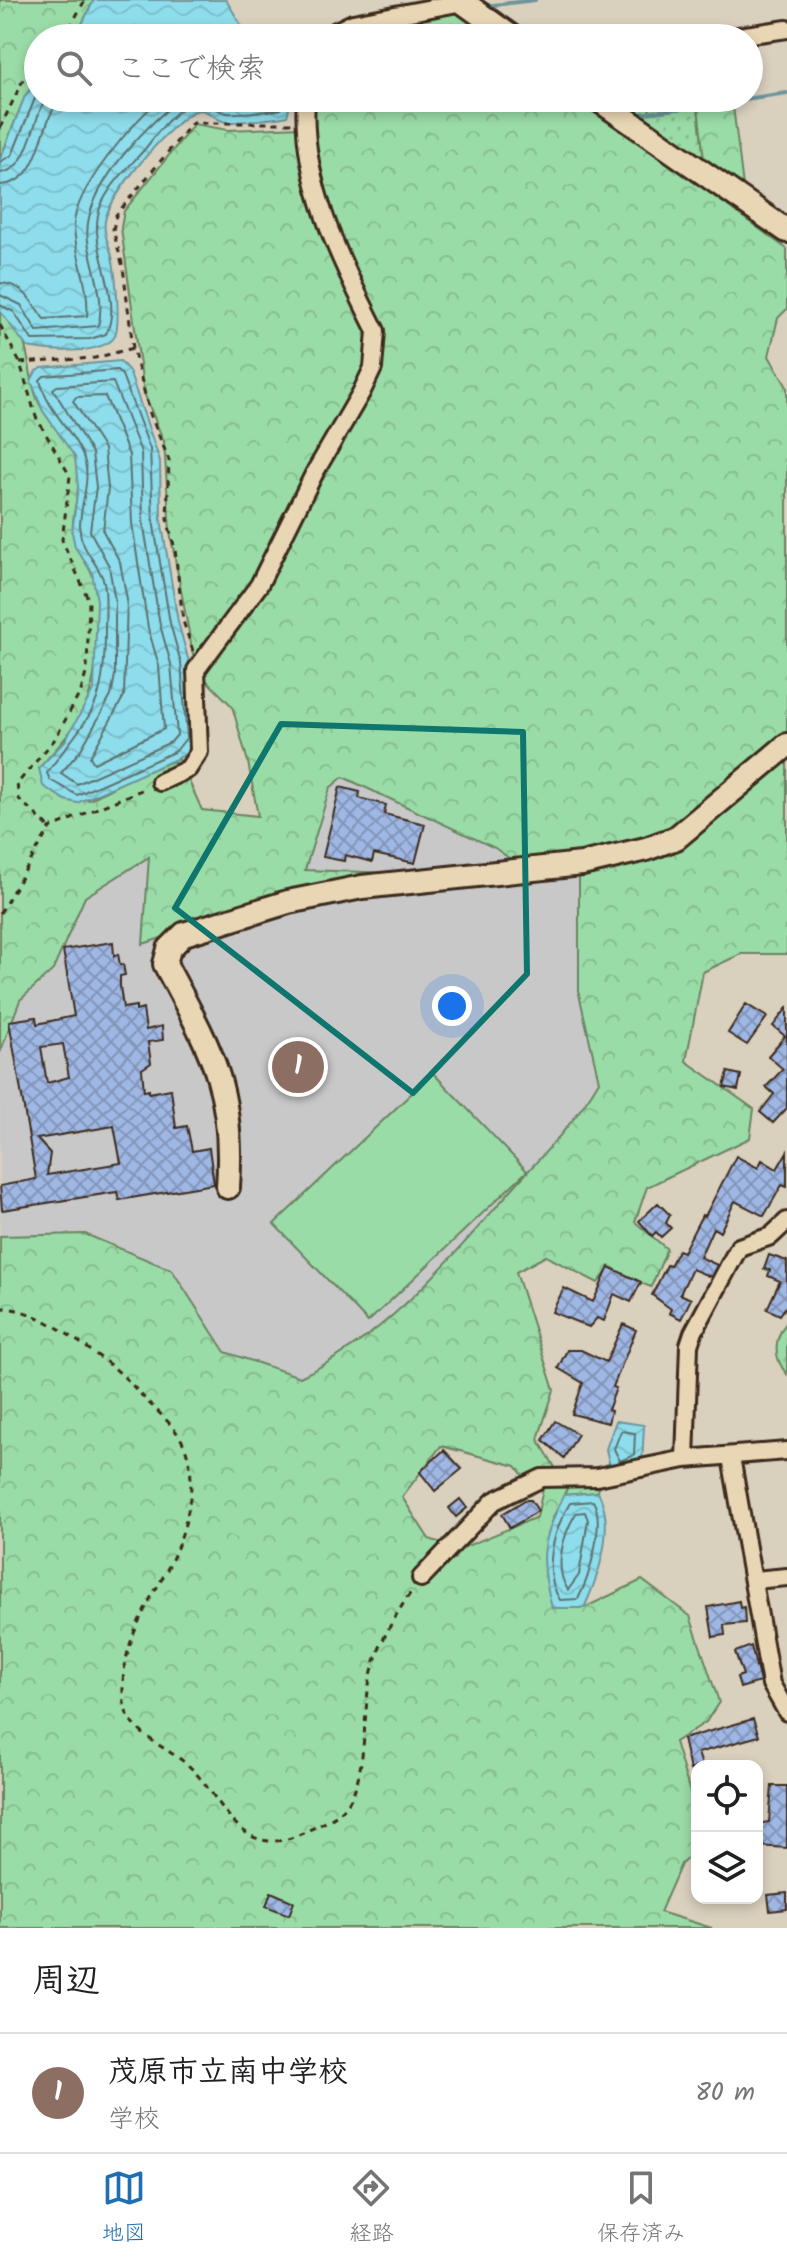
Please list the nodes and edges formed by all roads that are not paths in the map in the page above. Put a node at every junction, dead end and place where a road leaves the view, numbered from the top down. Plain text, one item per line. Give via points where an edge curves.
1 (461, 1) edge
2 (351, 24) edge
3 (493, 24) edge
4 (787, 29) edge
5 (763, 32) edge
6 (305, 112) edge
7 (616, 112) edge
8 (787, 231) edge
9 (787, 745) edge
10 (160, 782) road end
11 (228, 1187) dead end
12 (787, 1221) edge
13 (787, 1451) edge
14 (731, 1457) junction
15 (685, 1459) junction
16 (787, 1577) edge
17 (421, 1578) road end
18 (754, 1580) junction
19 (787, 1712) edge

1 - 2 street
1 - 3 street
4 - 5 street
6 - 10 street via 313,186 376,331 377,351 361,393 259,585 196,670 199,752 188,769
7 - 8 street
9 - 11 street via 676,838 646,849 582,864 362,887 288,902 184,934 169,949 165,964 220,1073 231,1150
12 - 15 street via 771,1236 739,1247 693,1333
13 - 14 street
14 - 15 street
14 - 18 street
15 - 17 street via 597,1477 542,1478 518,1488 494,1501
16 - 18 street
18 - 19 street via 771,1684

